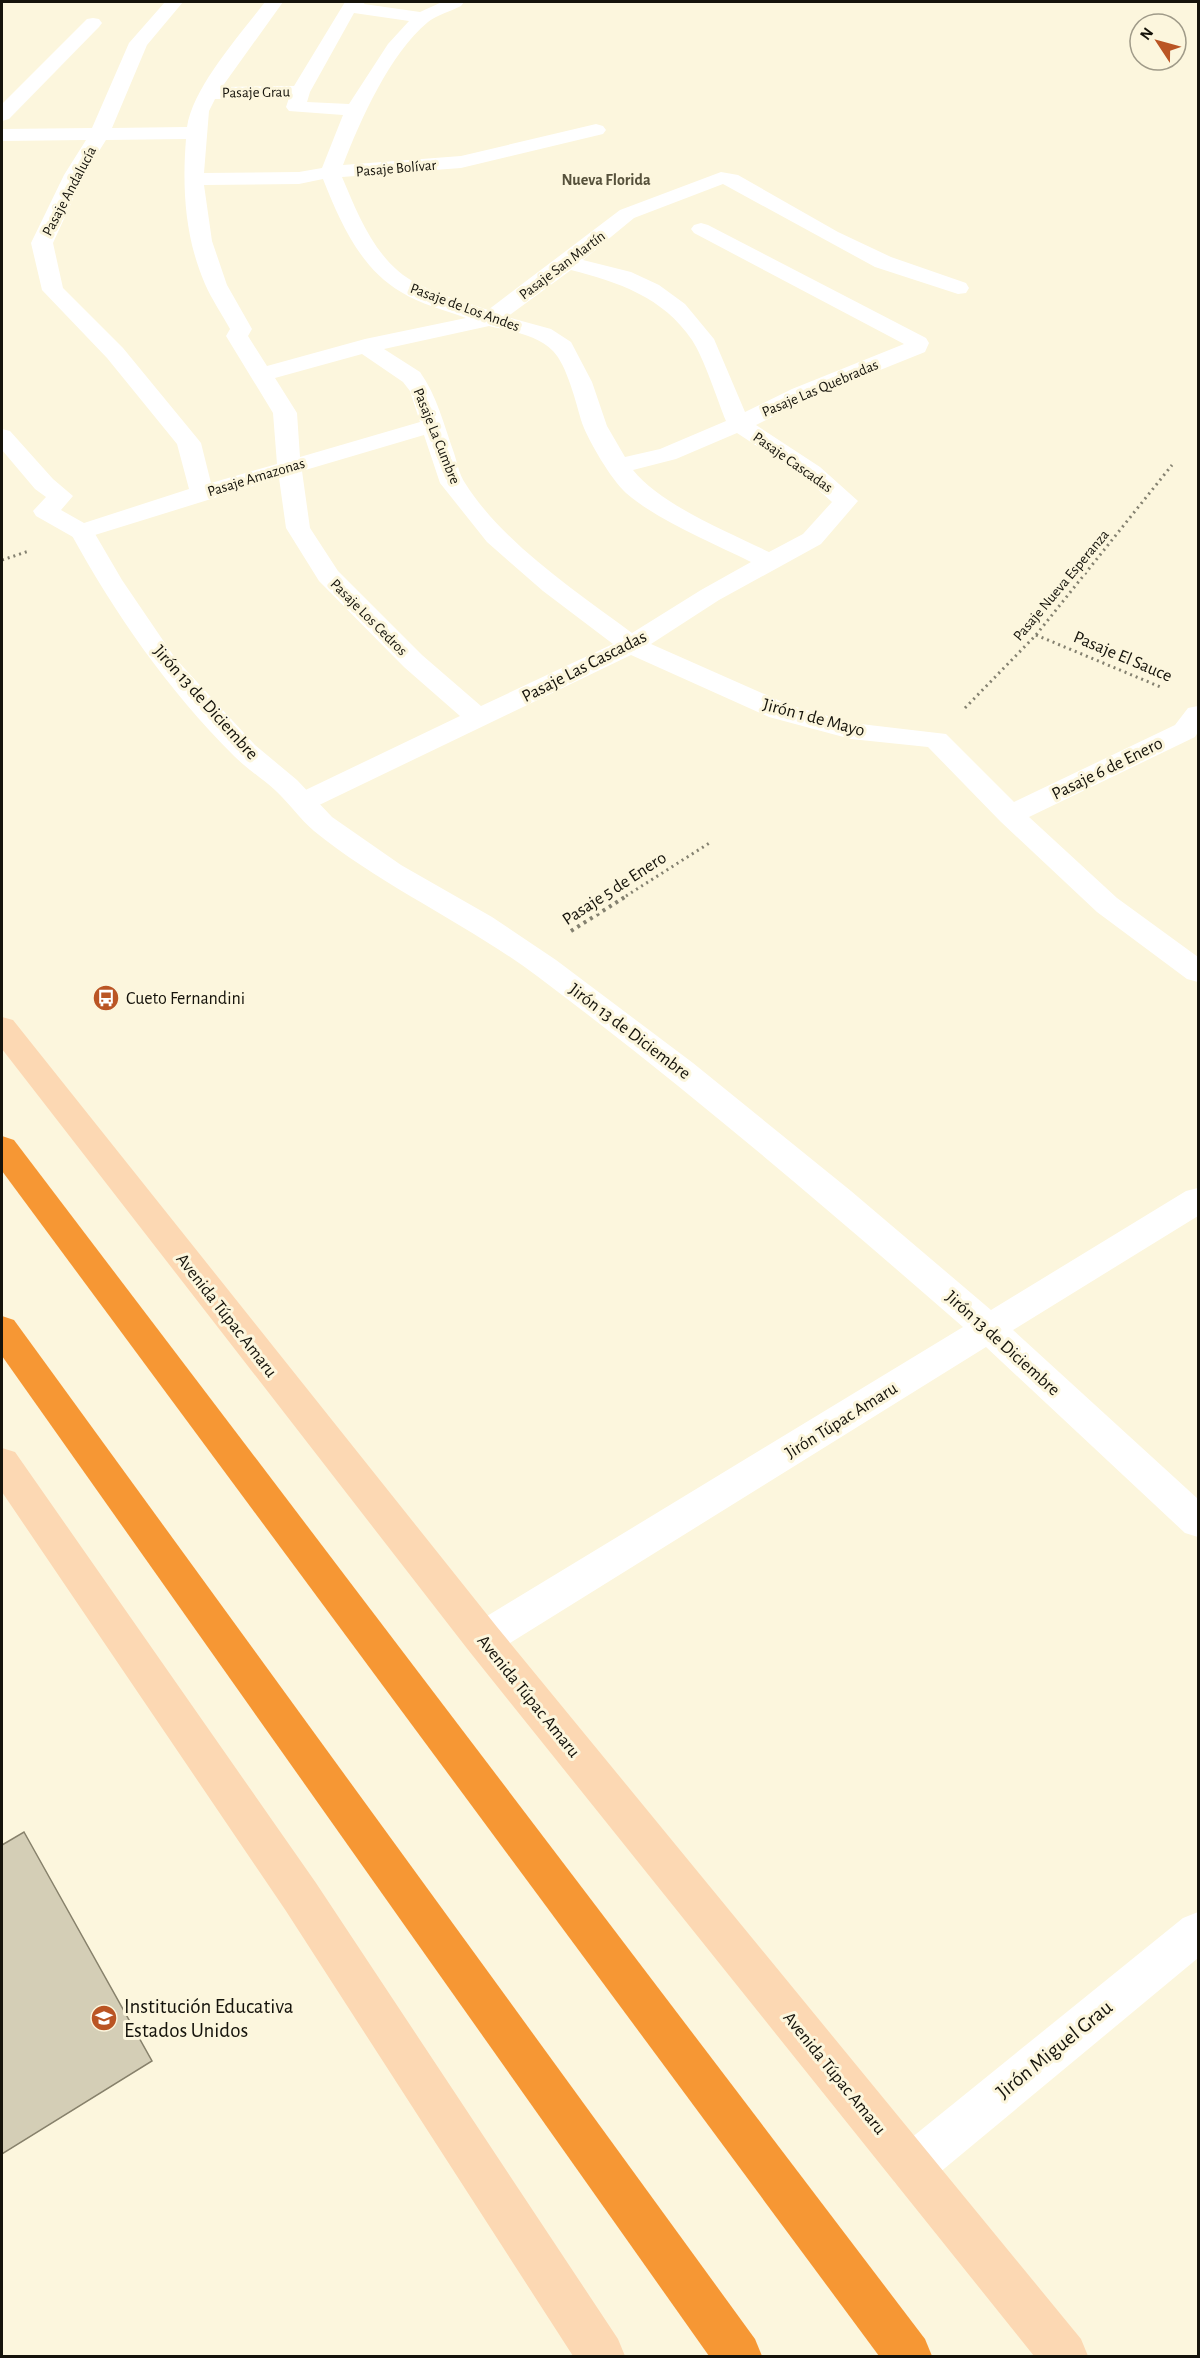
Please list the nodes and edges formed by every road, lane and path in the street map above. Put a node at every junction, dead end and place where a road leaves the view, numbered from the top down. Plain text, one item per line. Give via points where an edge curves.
1 (174, 2) edge
2 (274, 2) edge
3 (455, 2) edge
4 (352, 4) edge
5 (422, 18) junction
6 (93, 23) dead end
7 (300, 92) junction
8 (208, 93) junction
9 (355, 110) junction
10 (2, 115) edge
11 (596, 130) dead end
12 (100, 133) junction
13 (196, 133) junction
14 (2, 135) edge
15 (330, 172) junction
16 (193, 179) junction
17 (701, 229) dead end
18 (567, 262) junction
19 (958, 288) dead end
20 (490, 319) junction
21 (365, 346) junction
22 (260, 375) junction
23 (739, 424) junction
24 (431, 426) junction
25 (2, 436) edge
26 (1172, 465) dead end
27 (289, 466) junction
28 (618, 466) junction
29 (202, 493) junction
30 (846, 501) joint
31 (82, 532) junction
32 (769, 562) junction
33 (552, 586) joint
34 (1036, 635) junction
35 (631, 645) junction
36 (1166, 689) dead end
37 (1198, 714) edge
38 (479, 719) junction
39 (936, 740) junction
40 (303, 802) junction
41 (1010, 815) junction
42 (711, 842) dead end
43 (530, 957) junction
44 (1198, 972) edge
45 (2, 1028) edge
46 (2, 1148) edge
47 (1198, 1200) edge
48 (989, 1329) junction
49 (2, 1330) edge
50 (2, 1463) edge
51 (1198, 1521) edge
52 (483, 1639) junction
53 (1198, 1932) edge
54 (911, 2167) junction
55 (602, 2356) edge
56 (738, 2356) edge
57 (908, 2356) edge
58 (1064, 2356) edge

1 - 12 street, Pasaje Andalucía via 138,43
2 - 8 street, Pasaje Los Cedros
3 - 5 street
4 - 5 street
4 - 7 street
5 - 9 street via 395,48
6 - 10 street
7 - 8 street, Pasaje Grau
7 - 9 street, Pasaje Grau via 296,107
8 - 13 street, Pasaje Los Cedros via 199,111
9 - 15 street
11 - 15 street, Pasaje Bolívar via 461,162
12 - 13 street
12 - 14 street
12 - 29 street, Pasaje Andalucía via 42,243 52,290 115,354 189,443
13 - 16 street, Pasaje Los Cedros
15 - 16 street, Pasaje Bolívar via 299,178
15 - 20 street, Pasaje de Los Andes via 352,226 381,266 409,288
16 - 22 street, Pasaje Los Cedros via 201,242 216,285 241,329 237,336
17 - 23 street, Pasaje Las Quebradas via 918,343 917,347 800,394
18 - 19 street, Pasaje San Martín via 627,214 721,178 731,179 883,262
18 - 20 street, Pasaje San Martín
18 - 23 street, Pasaje Cascadas via 623,277 651,290 677,309 703,339
20 - 21 street, Pasaje San Martín
20 - 28 street, Pasaje de Los Andes via 543,334 562,348 581,382 595,426
21 - 22 street, Pasaje San Martín
21 - 24 street, Pasaje La Cumbre via 412,377 421,391
22 - 27 street, Pasaje Los Cedros via 285,413
23 - 28 street, Pasaje Las Quebradas via 668,454
23 - 30 street, Pasaje Cascadas via 812,472
24 - 27 street, Pasaje Amazonas
24 - 33 street, Pasaje La Cumbre via 452,483 496,537
25 - 31 street via 61,496 45,511
26 - 34 path, Pasaje Nueva Esperanza
27 - 29 street, Pasaje Amazonas
27 - 38 street, Pasaje Los Cedros via 298,528 328,576 413,661
28 - 32 street, Pasaje de Los Andes via 634,488 678,516
29 - 31 street, Pasaje Amazonas
30 - 32 street, Pasaje Las Cascadas via 812,539
31 - 40 street, Jirón 13 de Diciembre via 165,663 245,751
32 - 35 street, Pasaje Las Cascadas
33 - 35 street, Jirón 1 de Mayo
34 - 36 path, Pasaje El Sauce
34 - 39 path, Pasaje Nueva Esperanza
35 - 38 street, Pasaje Las Cascadas
35 - 39 street, Jirón 1 de Mayo via 779,711 851,731
37 - 41 street, Pasaje 6 de Enero via 1185,731
38 - 40 street, Pasaje Las Cascadas
39 - 41 street
40 - 43 street, Jirón 13 de Diciembre via 322,823 391,872
41 - 44 street via 1107,905
42 - 43 path, Pasaje 5 de Enero
43 - 48 street, Jirón 13 de Diciembre via 692,1078
45 - 52 main road, Avenida Túpac Amaru
46 - 57 highway
47 - 48 street, Jirón Túpac Amaru
48 - 51 street, Jirón 13 de Diciembre
48 - 52 street, Jirón Túpac Amaru
49 - 56 highway
50 - 55 main road via 301,1897
52 - 54 main road, Avenida Túpac Amaru
53 - 54 street, Jirón Miguel Grau
54 - 58 main road, Avenida Túpac Amaru

